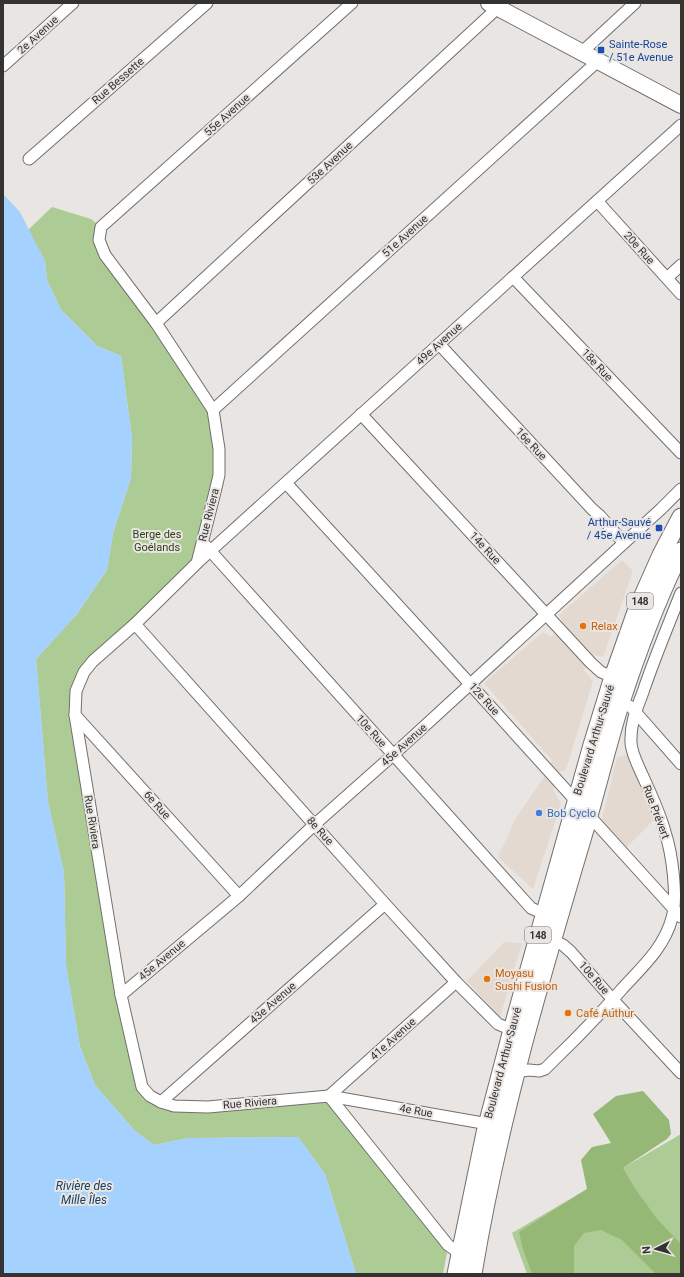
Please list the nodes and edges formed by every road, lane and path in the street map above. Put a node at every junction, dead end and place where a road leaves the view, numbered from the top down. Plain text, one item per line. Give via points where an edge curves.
1 (73, 3) edge
2 (207, 3) edge
3 (352, 3) edge
4 (635, 3) edge
5 (497, 5) edge
6 (581, 53) junction
7 (598, 61) junction
8 (3, 66) edge
9 (679, 101) edge
10 (681, 125) edge
11 (29, 159) dead end
12 (597, 201) junction
13 (101, 227) joint
14 (681, 265) edge
15 (513, 277) junction
16 (667, 278) junction
17 (681, 294) edge
18 (156, 323) junction
19 (439, 344) junction
20 (213, 410) junction
21 (361, 414) junction
22 (681, 453) edge
23 (286, 483) junction
24 (681, 489) edge
25 (681, 517) edge
26 (202, 542) junction
27 (624, 543) junction
28 (210, 551) junction
29 (681, 551) edge
30 (197, 563) junction
31 (681, 593) edge
32 (546, 614) junction
33 (135, 624) junction
34 (613, 677) junction
35 (470, 684) junction
36 (621, 702) junction
37 (635, 713) junction
38 (75, 715) junction
39 (393, 755) junction
40 (681, 764) edge
41 (576, 800) junction
42 (589, 814) junction
43 (314, 825) junction
44 (239, 896) junction
45 (385, 904) junction
46 (673, 909) junction
47 (544, 914) junction
48 (681, 917) edge
49 (552, 940) junction
50 (456, 982) junction
51 (121, 995) junction
52 (613, 1000) junction
53 (512, 1030) junction
54 (508, 1071) junction
55 (681, 1073) edge
56 (329, 1096) junction
57 (161, 1102) junction
58 (495, 1125) junction
59 (468, 1254) junction
60 (456, 1274) edge
61 (473, 1274) edge

1 - 8 street, 2e Avenue
2 - 11 street, Rue Bessette
3 - 13 street, 55e Avenue
4 - 6 street
5 - 6 street
5 - 18 street, 53e Avenue
6 - 7 street
7 - 9 street
7 - 20 street, 51e Avenue
10 - 12 street, 49e Avenue
12 - 15 street, 49e Avenue
12 - 16 street, 20e Rue
13 - 18 street, Rue Riviera via 98,240 105,255
14 - 16 street
15 - 19 street, 49e Avenue
15 - 22 street, 18e Rue
16 - 17 street, 20e Rue
18 - 20 street, Rue Riviera
19 - 21 street, 49e Avenue
19 - 27 street, 16e Rue
20 - 26 street, Rue Riviera via 219,449 219,475
21 - 23 street, 49e Avenue
21 - 32 street, 14e Rue
23 - 28 street, 49e Avenue
23 - 35 street, 12e Rue
24 - 27 street, 45e Avenue
25 - 34 main road, Boulevard Arthur-Sauvé / 148 via 647,585
26 - 28 street, 10e Rue
26 - 30 street, Rue Riviera
27 - 32 street, 45e Avenue
28 - 30 street, 49e Avenue
28 - 39 street, 10e Rue
29 - 36 main road, Boulevard Arthur-Sauvé / 148 via 655,608
30 - 33 street, Rue Riviera
31 - 37 street, Rue Prévert
32 - 34 street, 14e Rue via 591,663 601,672
32 - 35 street, 45e Avenue
33 - 38 street, Rue Riviera via 84,672 76,690
33 - 43 street, 8e Rue
34 - 41 main road, Boulevard Arthur-Sauvé / 148
35 - 39 street, 45e Avenue
35 - 41 street, 12e Rue
36 - 37 street
36 - 42 main road, Boulevard Arthur-Sauvé / 148
37 - 40 street
37 - 46 street, Rue Prévert via 631,748 663,823 668,842 672,868
38 - 44 street, 6e Rue
38 - 51 street, Rue Riviera
39 - 43 street, 45e Avenue
39 - 47 street, 10e Rue via 531,908
41 - 42 street, 12e Rue
41 - 47 main road, Boulevard Arthur-Sauvé / 148
42 - 46 street, 12e Rue
42 - 49 main road, Boulevard Arthur-Sauvé / 148
43 - 44 street, 45e Avenue
43 - 45 street, 8e Rue
44 - 51 street, 45e Avenue
45 - 50 street, 8e Rue
45 - 57 street, 43e Avenue
46 - 48 street, 12e Rue
46 - 52 street, Rue Prévert via 660,946
47 - 53 main road, Boulevard Arthur-Sauvé / 148
49 - 52 street, 10e Rue via 571,952
49 - 54 main road, Boulevard Arthur-Sauvé / 148
50 - 53 street, 8e Rue via 498,1024
50 - 56 street, 41e Avenue
51 - 57 street, Rue Riviera via 142,1088
52 - 54 street, Rue Prévert via 545,1069
52 - 55 street, 10e Rue
53 - 54 main road, Boulevard Arthur-Sauvé / 148
54 - 58 main road, Boulevard Arthur-Sauvé / 148
56 - 57 street, Rue Riviera via 208,1107 174,1106
56 - 58 street, 4e Rue
56 - 59 street via 448,1245
58 - 59 main road, Boulevard Arthur-Sauvé / 148
59 - 60 main road, Boulevard Arthur-Sauvé / 148
59 - 61 main road, Boulevard Arthur-Sauvé / 148

